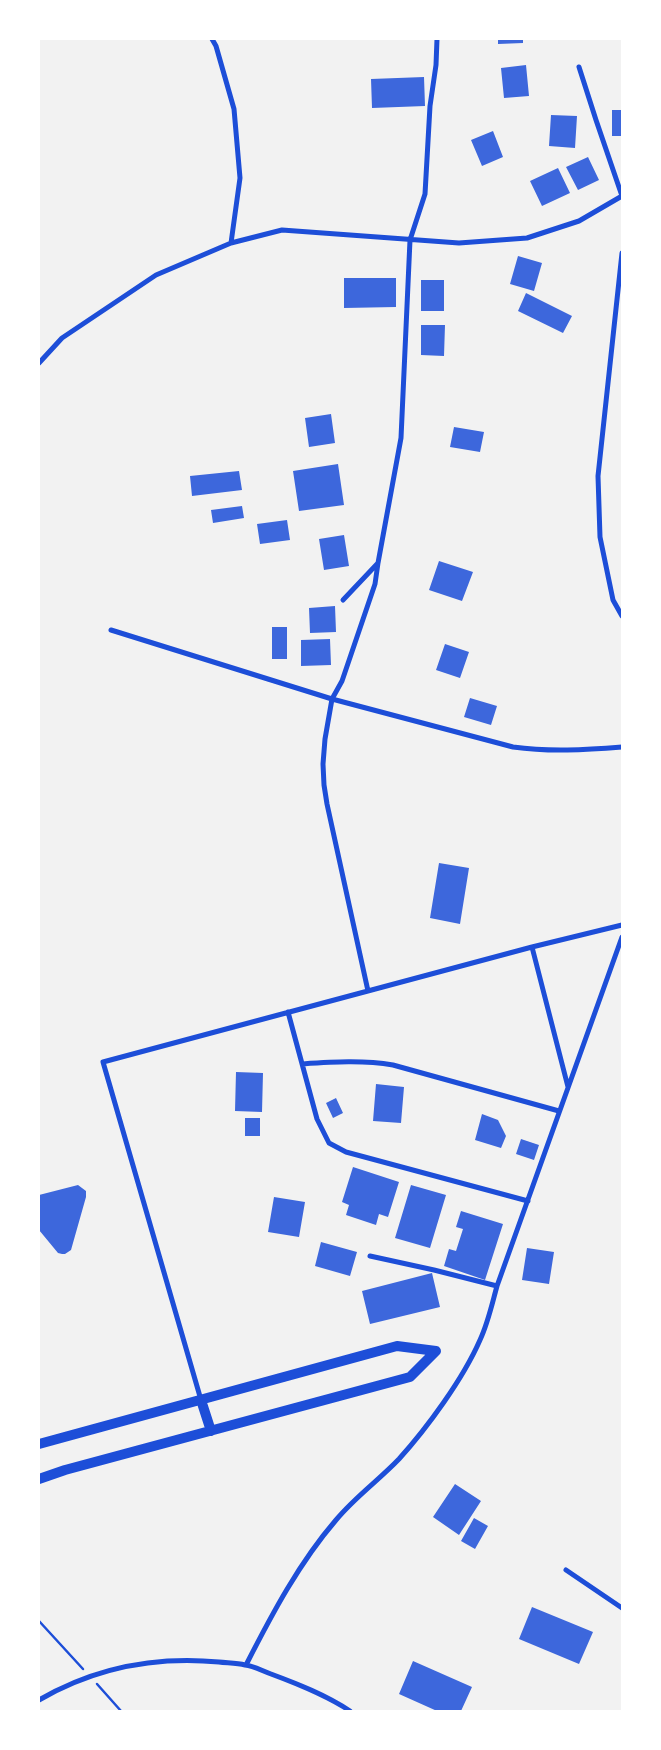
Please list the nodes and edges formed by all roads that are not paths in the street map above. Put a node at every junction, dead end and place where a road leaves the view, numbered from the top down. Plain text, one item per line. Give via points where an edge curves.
1 (212, 39) edge
2 (437, 39) edge
3 (580, 67) dead end
4 (622, 196) edge
5 (410, 240) junction
6 (231, 243) junction
7 (622, 253) edge
8 (39, 363) edge
9 (378, 563) junction
10 (343, 600) dead end
11 (622, 616) edge
12 (111, 630) dead end
13 (332, 699) junction
14 (622, 747) edge
15 (622, 925) edge
16 (622, 936) edge
17 (532, 947) junction
18 (368, 991) junction
19 (288, 1012) junction
20 (302, 1064) junction
21 (568, 1087) junction
22 (559, 1111) junction
23 (528, 1201) junction
24 (370, 1256) dead end
25 (497, 1286) junction
26 (201, 1400) junction
27 (211, 1431) junction
28 (39, 1444) edge
29 (39, 1479) edge
30 (566, 1570) dead end
31 (622, 1608) edge
32 (246, 1665) junction
33 (39, 1700) edge
34 (350, 1711) edge

1 - 6 street via 234,109 240,178
2 - 5 street via 425,194
3 - 4 street
4 - 5 street via 579,221 527,238 459,243
5 - 6 street via 282,230
5 - 9 street via 401,438
6 - 8 street via 156,276 62,338
7 - 11 street via 598,476 600,538 613,600
9 - 10 street
9 - 13 street via 375,584 342,681
12 - 13 street
13 - 14 street via 513,747 535,750
13 - 18 street via 325,739 324,785
15 - 17 street
16 - 21 street
17 - 18 street
17 - 21 street
18 - 19 street
19 - 20 street
19 - 26 street via 103,1062
20 - 22 street via 374,1062 393,1065
20 - 23 street via 317,1119 330,1144
21 - 22 street
22 - 23 street
23 - 25 street
24 - 25 street
25 - 32 street via 480,1340 458,1379 418,1437 354,1500 324,1535 273,1610
26 - 27 main road
26 - 27 main road via 397,1346 436,1351 410,1377
26 - 28 main road
27 - 29 main road
30 - 31 street
32 - 33 street via 160,1661 125,1666 90,1676
32 - 34 street via 298,1684

